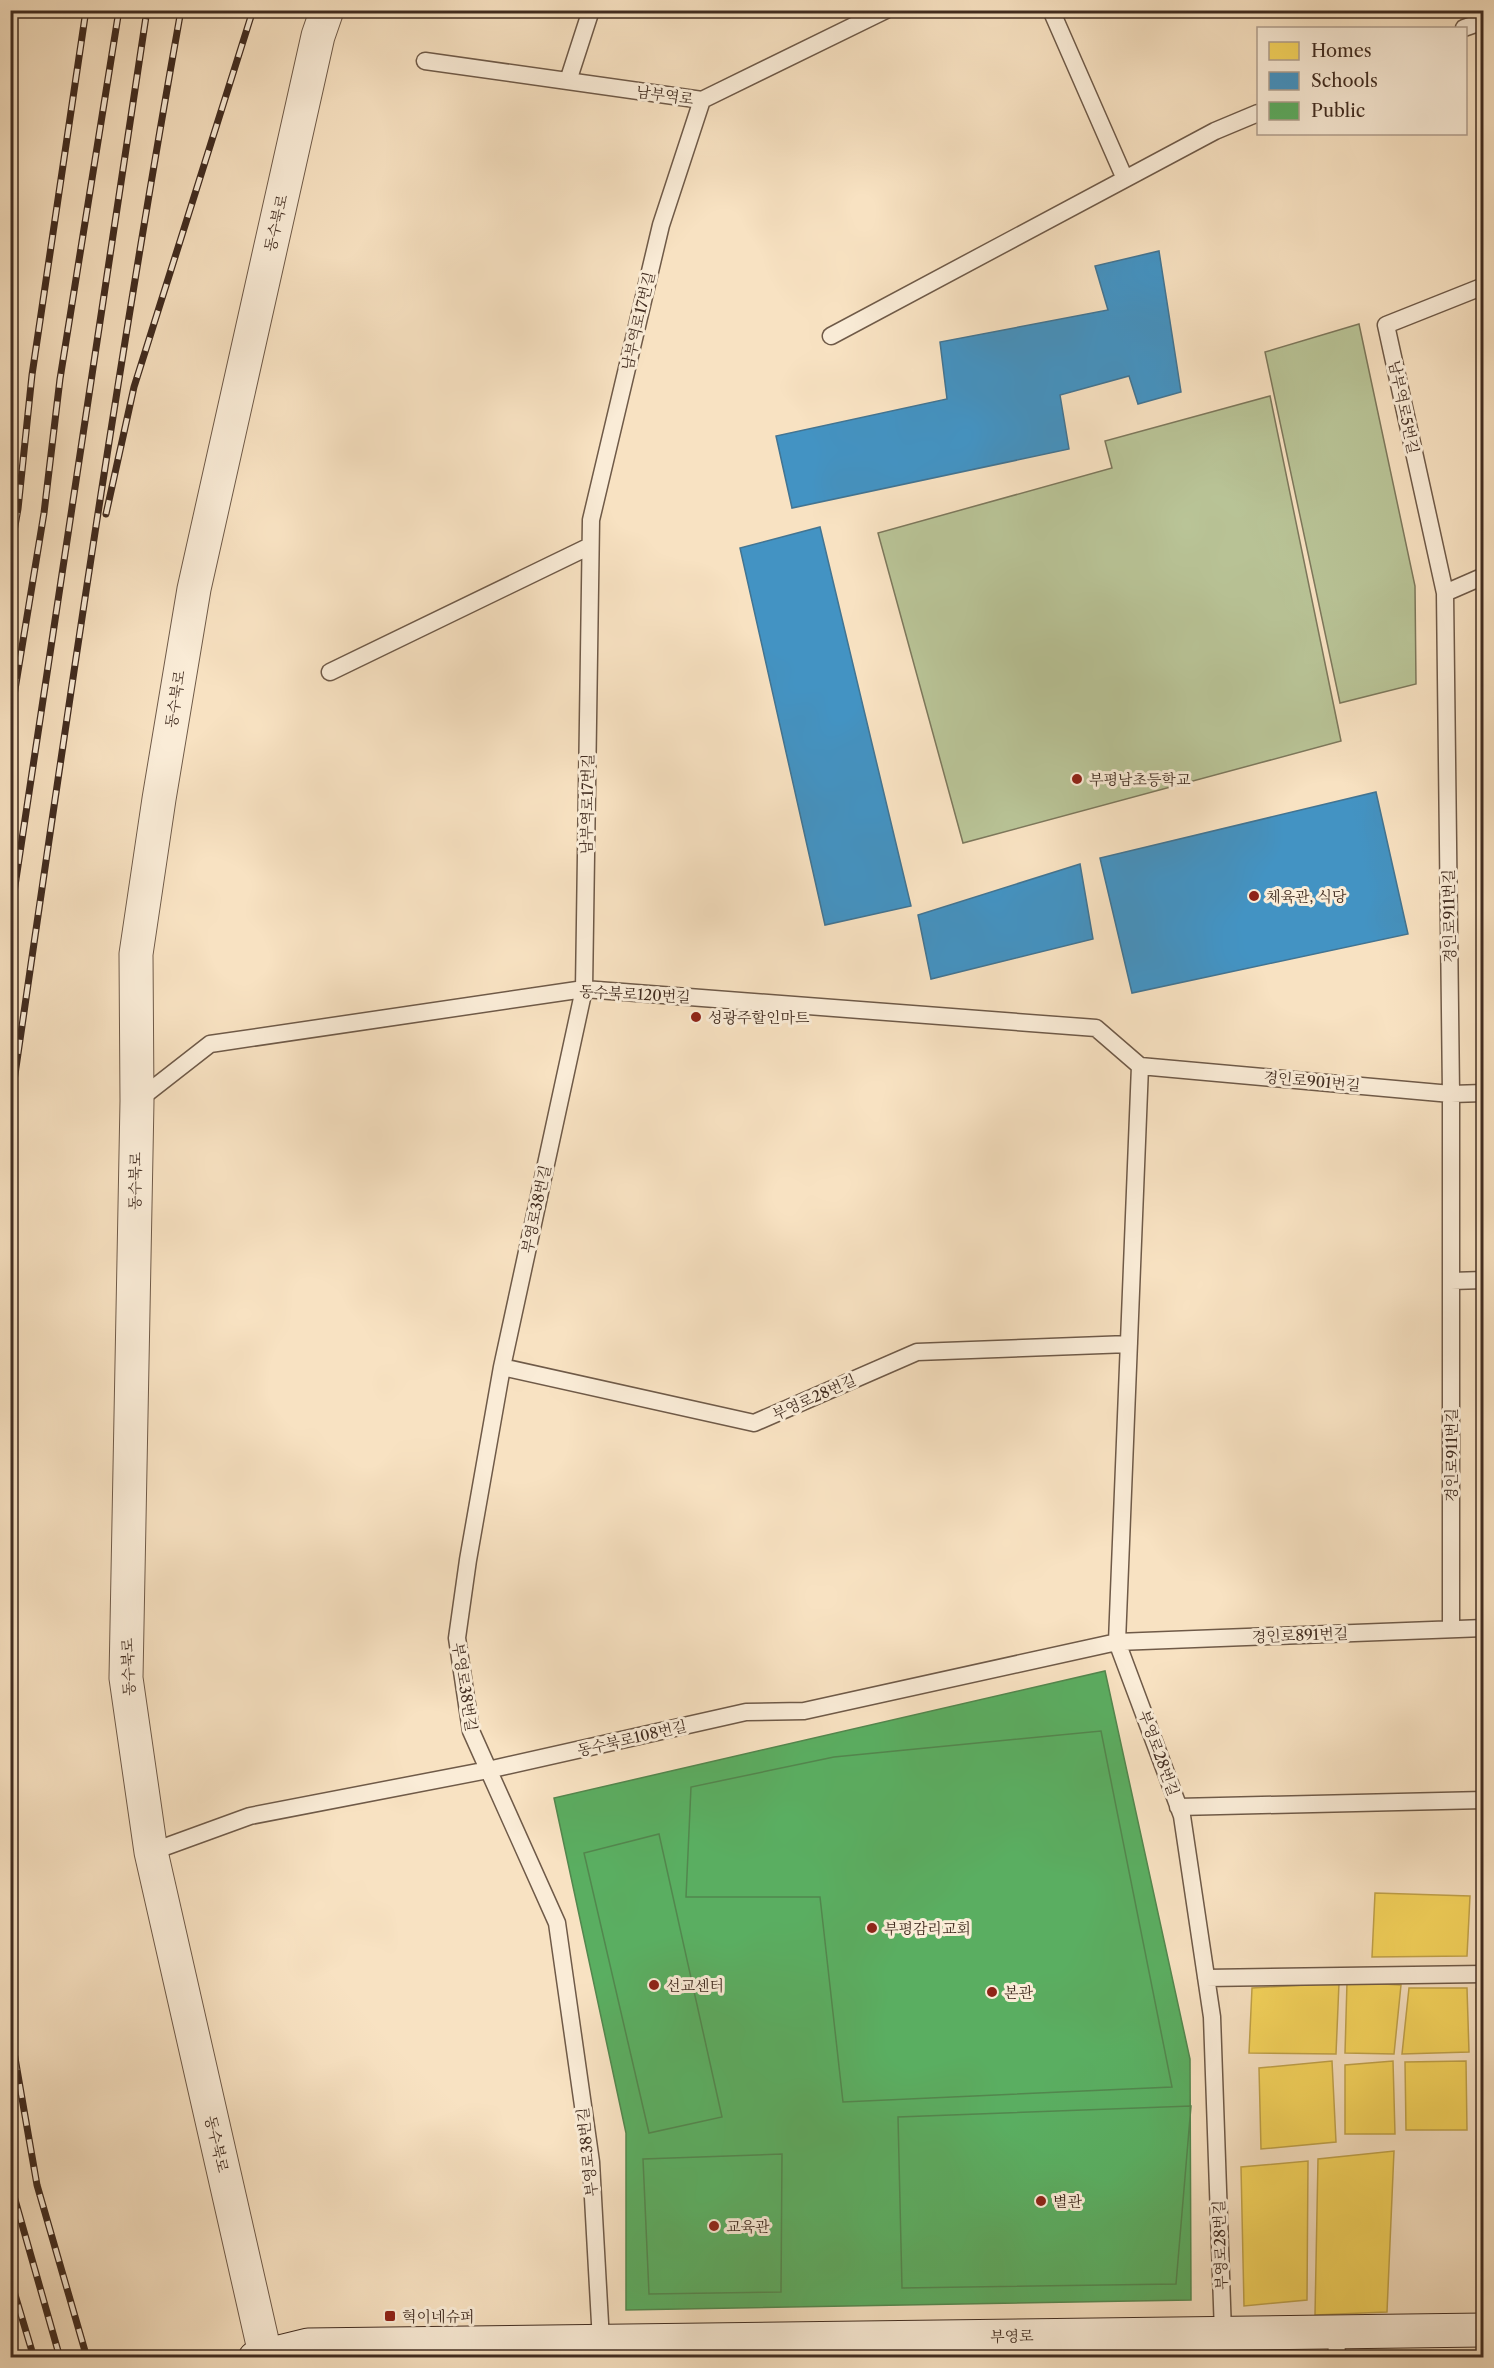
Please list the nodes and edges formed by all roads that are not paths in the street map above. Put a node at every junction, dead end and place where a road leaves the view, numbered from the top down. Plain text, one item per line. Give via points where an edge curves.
1 (327, 10) edge
2 (591, 10) edge
3 (886, 10) edge
4 (1051, 10) edge
5 (1484, 21) edge
6 (1467, 27) edge
7 (425, 61) dead end
8 (568, 81) junction
9 (702, 100) junction
10 (1257, 113) edge
11 (1125, 179) junction
12 (1484, 286) edge
13 (831, 336) dead end
14 (590, 546) junction
15 (1484, 576) edge
16 (1445, 593) junction
17 (330, 672) dead end
18 (584, 989) junction
19 (1140, 1066) junction
20 (1450, 1094) junction
21 (1484, 1094) edge
22 (137, 1101) junction
23 (1484, 1280) edge
24 (1451, 1281) junction
25 (1129, 1344) junction
26 (502, 1367) junction
27 (1484, 1628) edge
28 (1451, 1629) junction
29 (1117, 1642) junction
30 (488, 1770) junction
31 (1484, 1800) edge
32 (1178, 1807) junction
33 (152, 1852) junction
34 (1484, 1974) edge
35 (1206, 1978) junction
36 (1484, 2330) edge
37 (1223, 2333) junction
38 (601, 2341) junction
39 (1336, 2345) edge
40 (262, 2356) edge

1 - 22 street, 동수북로 via 194,589 136,954
2 - 8 lane
3 - 9 lane, 남부역로
4 - 11 lane
5 - 6 lane
7 - 8 lane, 남부역로
8 - 9 lane, 남부역로
9 - 14 lane, 남부역로17번길 via 661,225 591,520
10 - 11 lane
11 - 13 lane
12 - 16 lane, 남부역로5번길 via 1386,325
14 - 17 lane
14 - 18 lane, 남부역로17번길
15 - 16 lane
16 - 20 lane, 경인로911번길
18 - 19 lane, 동수북로120번길 via 1096,1028
18 - 22 lane, 동수북로120번길 via 210,1044
18 - 26 lane, 부영로38번길
19 - 20 lane, 경인로901번길
19 - 25 lane, 부영로28번길
20 - 21 lane, 경인로901번길
20 - 24 lane, 경인로911번길
22 - 33 street, 동수북로 via 126,1678
23 - 24 lane
24 - 28 lane, 경인로911번길
25 - 26 lane, 부영로28번길 via 917,1352 754,1423
25 - 29 lane, 부영로28번길
26 - 30 lane, 부영로38번길 via 456,1638 471,1731
27 - 28 lane, 경인로891번길
28 - 29 lane, 경인로891번길
29 - 30 lane, 동수북로108번길 via 804,1711 746,1712
29 - 32 lane, 부영로28번길
30 - 33 lane, 동수북로108번길 via 250,1816
30 - 38 lane, 부영로38번길 via 557,1923 591,2162
31 - 32 lane, 부영로28번길
32 - 35 lane, 부영로28번길
33 - 40 street, 동수북로
34 - 35 lane
35 - 37 lane, 부영로28번길 via 1212,2016
36 - 39 street, 부영로
37 - 38 street, 부영로
37 - 39 street, 부영로
38 - 40 street, 부영로 via 308,2345

